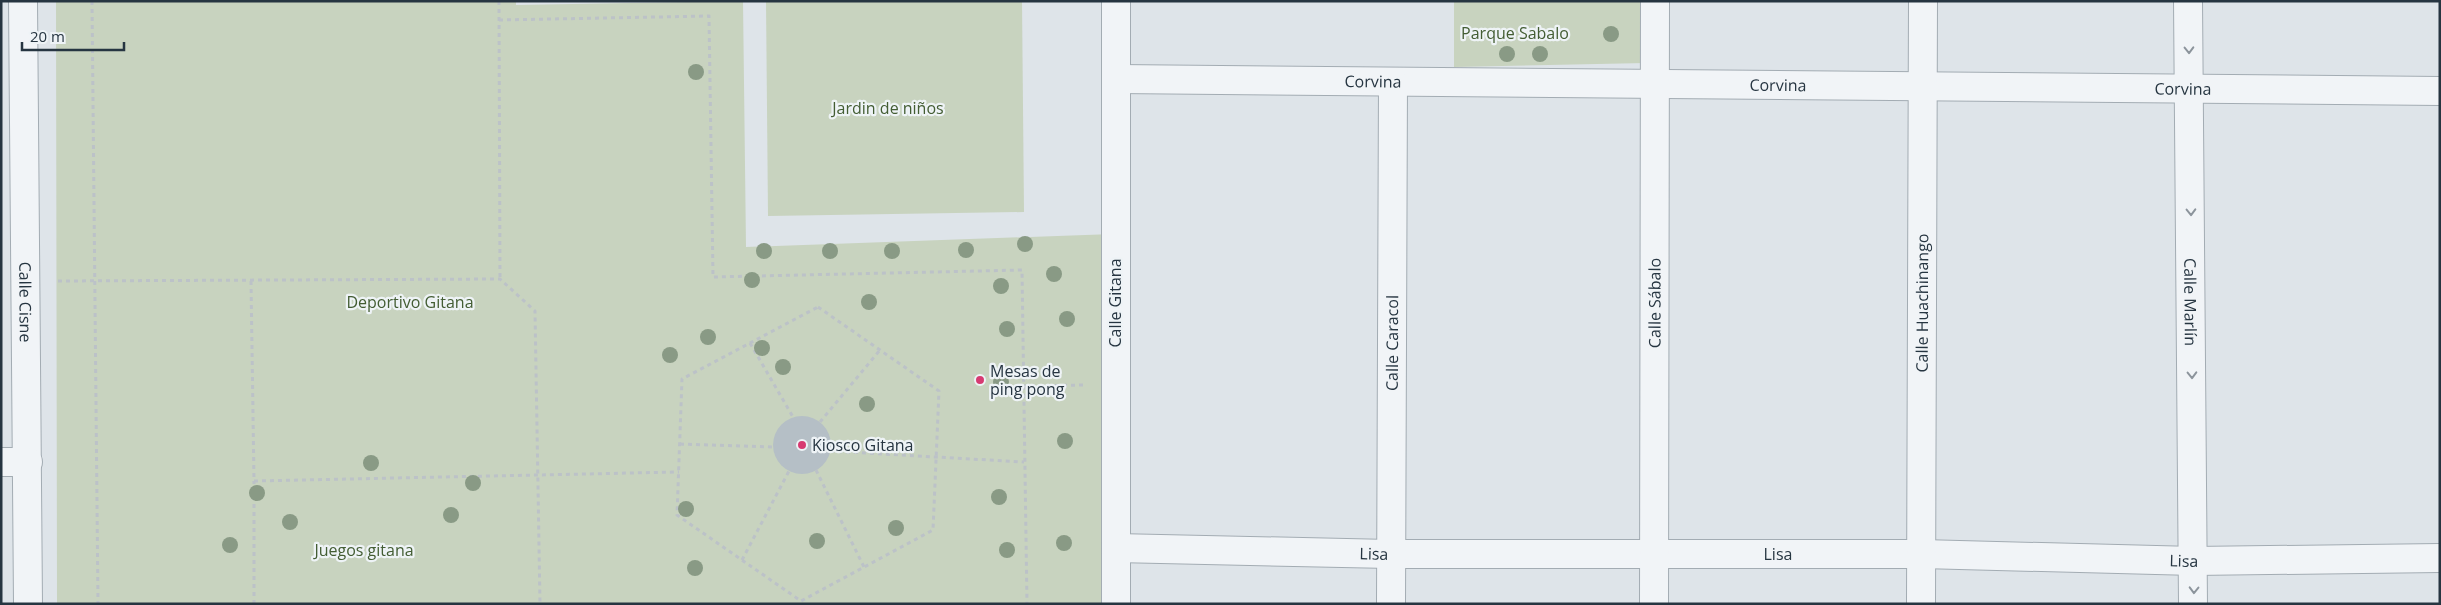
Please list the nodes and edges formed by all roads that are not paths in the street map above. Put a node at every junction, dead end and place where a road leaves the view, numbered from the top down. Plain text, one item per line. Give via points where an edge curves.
1 (23, 1) edge
2 (1116, 1) edge
3 (1655, 1) edge
4 (1923, 1) edge
5 (2188, 1) edge
6 (1117, 79) junction
7 (1393, 82) junction
8 (1655, 85) junction
9 (1924, 86) junction
10 (2189, 90) junction
11 (2440, 91) edge
12 (1, 462) edge
13 (28, 462) junction
14 (1116, 548) junction
15 (1390, 554) junction
16 (1653, 554) junction
17 (1922, 554) junction
18 (2440, 558) edge
19 (2194, 561) junction
20 (28, 604) edge
21 (1116, 604) edge
22 (1391, 604) edge
23 (1654, 604) edge
24 (1922, 604) edge
25 (2193, 604) edge

1 - 13 street, Calle Cisne
2 - 6 street, Calle Gitana
3 - 8 street, Calle Sábalo
4 - 9 street, Calle Huachinango
5 -> 10 street, Calle Marlín
6 - 7 street, Corvina
6 - 14 street, Calle Gitana
7 - 8 street, Corvina
7 - 15 street, Calle Caracol
8 - 9 street, Corvina
8 - 16 street, Calle Sábalo
9 - 10 street, Corvina
9 - 17 street, Calle Huachinango
10 - 11 street, Corvina
10 -> 19 street, Calle Marlín
12 - 13 street
13 - 20 street, Calle Cisne
14 - 15 street, Lisa
14 - 21 street, Calle Gitana
15 - 16 street, Lisa
15 - 22 street, Calle Caracol
16 - 17 street, Lisa
16 - 23 street, Calle Sábalo
17 - 19 street, Lisa
17 - 24 street, Calle Huachinango
18 - 19 street, Lisa
19 -> 25 street, Calle Marlín

